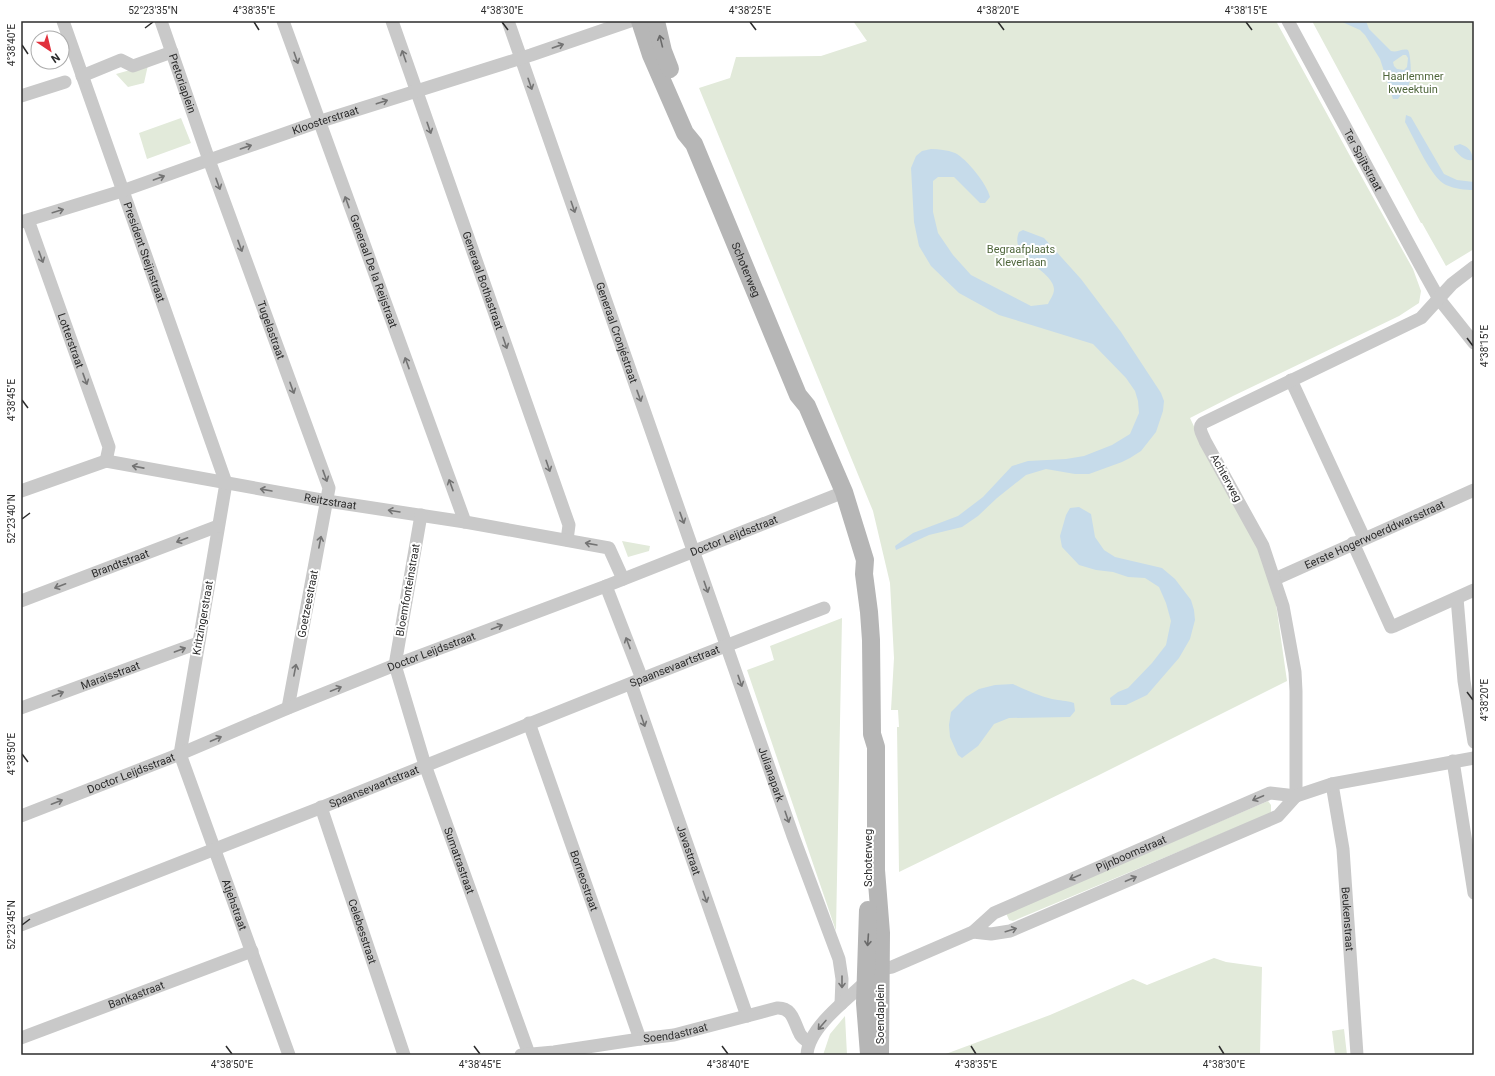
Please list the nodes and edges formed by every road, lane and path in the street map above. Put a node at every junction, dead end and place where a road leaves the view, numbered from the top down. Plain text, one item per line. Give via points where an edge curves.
1 (63, 21) edge
2 (161, 21) edge
3 (282, 21) edge
4 (392, 21) edge
5 (508, 21) edge
6 (630, 21) edge
7 (640, 21) edge
8 (656, 21) edge
9 (1288, 21) edge
10 (172, 52) junction
11 (521, 58) junction
12 (82, 76) junction
13 (65, 82) dead end
14 (416, 91) junction
15 (21, 96) edge
16 (318, 122) junction
17 (694, 144) junction
18 (209, 160) junction
19 (122, 191) junction
20 (24, 221) edge
21 (1474, 267) edge
22 (1439, 299) junction
23 (1474, 343) edge
24 (1292, 380) junction
25 (106, 461) junction
26 (226, 483) junction
27 (1474, 490) edge
28 (21, 491) edge
29 (839, 494) junction
30 (328, 501) junction
31 (420, 515) junction
32 (465, 522) junction
33 (218, 526) junction
34 (566, 540) junction
35 (1358, 541) junction
36 (694, 550) junction
37 (623, 579) junction
38 (1275, 579) junction
39 (606, 586) junction
40 (1474, 590) edge
41 (1457, 598) junction
42 (21, 601) edge
43 (824, 608) dead end
44 (198, 643) junction
45 (726, 645) junction
46 (395, 665) junction
47 (636, 682) junction
48 (21, 708) edge
49 (288, 708) junction
50 (529, 723) junction
51 (1474, 742) edge
52 (180, 754) junction
53 (1474, 758) edge
54 (1453, 761) junction
55 (425, 765) junction
56 (1332, 784) junction
57 (1296, 796) junction
58 (321, 807) junction
59 (22, 812) edge
60 (215, 849) junction
61 (1474, 893) edge
62 (21, 925) edge
63 (973, 932) junction
64 (252, 951) junction
65 (873, 965) junction
66 (866, 983) junction
67 (841, 1004) junction
68 (747, 1016) junction
69 (21, 1038) edge
70 (640, 1039) junction
71 (808, 1049) edge
72 (285, 1054) edge
73 (525, 1054) edge
74 (554, 1054) edge
75 (404, 1055) edge
76 (869, 1055) edge
77 (880, 1055) edge
78 (1357, 1055) edge

1 - 12 street, President Steijnstraat
2 - 10 street
3 -> 16 street, Generaal De la Reijstraat
14 -> 4 street, Generaal Bothastraat
5 - 11 street, Generaal Cronjéstraat
11 -> 6 street, Kloosterstraat
7 - 17 main road, Schoterweg via 651,55 685,133
17 -> 8 main road, Schoterweg via 692,130 663,51
9 - 22 street, Ter Spijtstraat
10 - 12 street, Pretoriaplein via 133,66 121,60
10 - 18 street, Pretoriaplein
11 - 14 street, Kloosterstraat
11 -> 36 street, Generaal Cronjéstraat
12 - 19 street, President Steijnstraat
13 - 15 street
16 -> 14 street, Kloosterstraat
14 -> 34 street, Generaal Bothastraat via 569,525
18 -> 16 street, Kloosterstraat
32 -> 16 street, Generaal De la Reijstraat
17 - 29 main road, Schoterweg via 798,395 807,406
19 -> 18 street, Kloosterstraat
18 -> 30 street, Tugelastraat via 329,488
20 -> 19 street, Kloosterstraat
19 - 26 street, President Steijnstraat
20 -> 25 street, Lotterstraat via 109,447
21 - 22 street, Achterweg via 1452,284
22 - 23 street, Ter Spijtstraat
22 - 24 street, Achterweg via 1421,318
24 - 35 street
24 - 38 street, Achterweg via 1200,425 1263,546
26 -> 25 street, Reitzstraat
25 - 28 street, Reitzstraat
30 -> 26 street, Reitzstraat
26 - 33 street, Kritzingerstraat
27 - 35 street, Eerste Hogerwoerddwarsstraat
29 - 36 street, Doctor Leijdsstraat
29 - 65 main road, Schoterweg via 865,560 864,574 869,612 872,734 876,747 876,870 881,933
31 -> 30 street, Reitzstraat
49 -> 30 street, Goetzeestraat
31 - 32 street, Reitzstraat
31 - 46 street, Bloemfonteinstraat
32 - 34 street, Reitzstraat
33 -> 42 street, Brandtstraat
33 - 44 street, Kritzingerstraat
37 -> 34 street, Reitzstraat via 609,548
35 - 38 street, Eerste Hogerwoerddwarsstraat
35 - 41 street via 1390,626
36 - 37 street, Doctor Leijdsstraat
36 -> 45 street, Generaal Cronjéstraat
37 - 39 street, Doctor Leijdsstraat
38 - 57 street, Achterweg via 1283,606 1295,672
46 -> 39 street, Doctor Leijdsstraat
47 -> 39 street, Javastraat
40 - 41 street
41 - 51 street via 1464,681
43 - 45 street
48 -> 44 street, Maraisstraat
44 - 52 street, Kritzingerstraat
45 - 47 street, Spaansevaartstraat
45 -> 67 street, Julianapark via 839,959 842,979
49 -> 46 street, Doctor Leijdsstraat
46 - 55 street, Sumatrastraat
47 - 50 street, Spaansevaartstraat
47 -> 68 street, Javastraat
52 -> 49 street, Doctor Leijdsstraat
50 - 55 street, Spaansevaartstraat
50 - 70 street, Borneostraat
59 -> 52 street, Doctor Leijdsstraat
52 - 60 street, Atjehstraat
53 - 54 street, Pijnboomstraat
54 - 56 street, Pijnboomstraat
54 - 61 street
55 - 58 street, Spaansevaartstraat
55 - 73 street, Sumatrastraat
56 - 57 street, Pijnboomstraat
56 - 78 street, Beukenstraat via 1343,849
57 -> 63 street, Pijnboomstraat via 1270,793 994,913
63 -> 57 street, Pijnboomstraat via 991,934 1010,931 1278,816
58 - 60 street, Spaansevaartstraat
58 - 75 street, Celebesstraat
60 - 62 street, Spaansevaartstraat
60 - 64 street, Atjehstraat
63 - 65 street, Pijnboomstraat via 892,967
64 - 69 street, Bankastraat
64 - 72 street, Atjehstraat
65 - 66 main road, Schoterweg
65 - 77 main road, Soendaplein
66 - 67 street, Soendaplein
66 - 76 main road, Soendaplein
67 -> 71 street, Soendaplein via 822,1024
68 - 70 street, Soendastraat via 674,1035
68 - 71 street, Soendastraat via 777,1008 785,1009 795,1020
70 - 74 street, Soendastraat
73 - 74 street, Soendastraat

